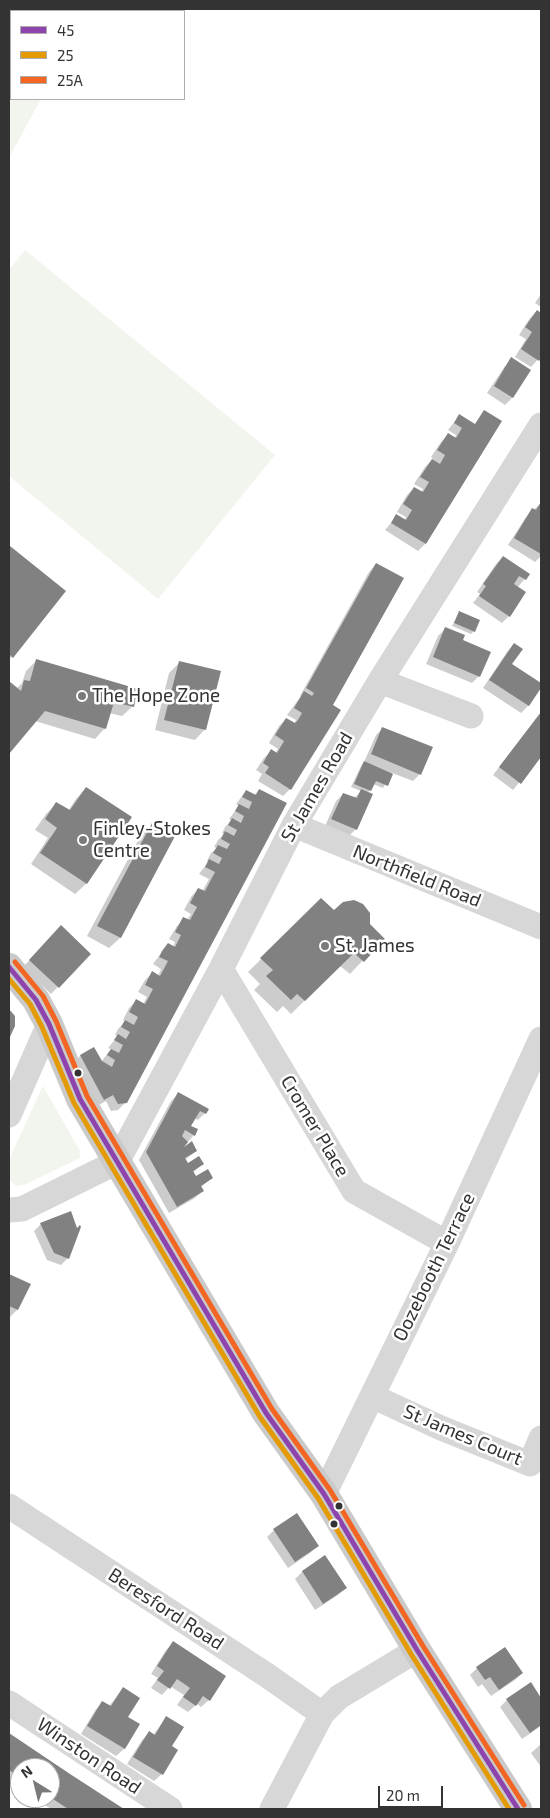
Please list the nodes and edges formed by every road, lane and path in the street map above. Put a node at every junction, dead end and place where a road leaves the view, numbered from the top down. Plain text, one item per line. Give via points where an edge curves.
1 (541, 425) edge
2 (380, 681) junction
3 (471, 716) dead end
4 (294, 825) junction
5 (541, 927) edge
6 (9, 966) edge
7 (221, 970) junction
8 (49, 1024) junction
9 (541, 1039) edge
10 (9, 1115) edge
11 (117, 1162) junction
12 (9, 1210) edge
13 (447, 1243) junction
14 (372, 1396) junction
15 (541, 1438) edge
16 (324, 1494) junction
17 (9, 1506) edge
18 (417, 1650) junction
19 (9, 1702) edge
20 (322, 1714) junction
21 (170, 1809) edge
22 (272, 1809) edge
23 (518, 1809) edge

1 - 2 street, St James Road
2 - 3 street
2 - 4 street, St James Road
4 - 5 street, Northfield Road
4 - 7 street, St James Road
6 - 8 main road via 36,1000
7 - 11 street, St James Road
7 - 13 street, Cromer Place via 354,1192
8 - 10 street
8 - 11 main road via 80,1099
9 - 13 street, Oozebooth Terrace
11 - 12 street via 22,1209
11 - 16 main road via 266,1413
13 - 14 street, Oozebooth Terrace
14 - 15 street, St James Court via 530,1464
14 - 16 street, Oozebooth Terrace
16 - 18 main road
17 - 20 street, Beresford Road
18 - 20 street via 340,1697
18 - 23 main road
19 - 21 street, Winston Road
20 - 22 street

